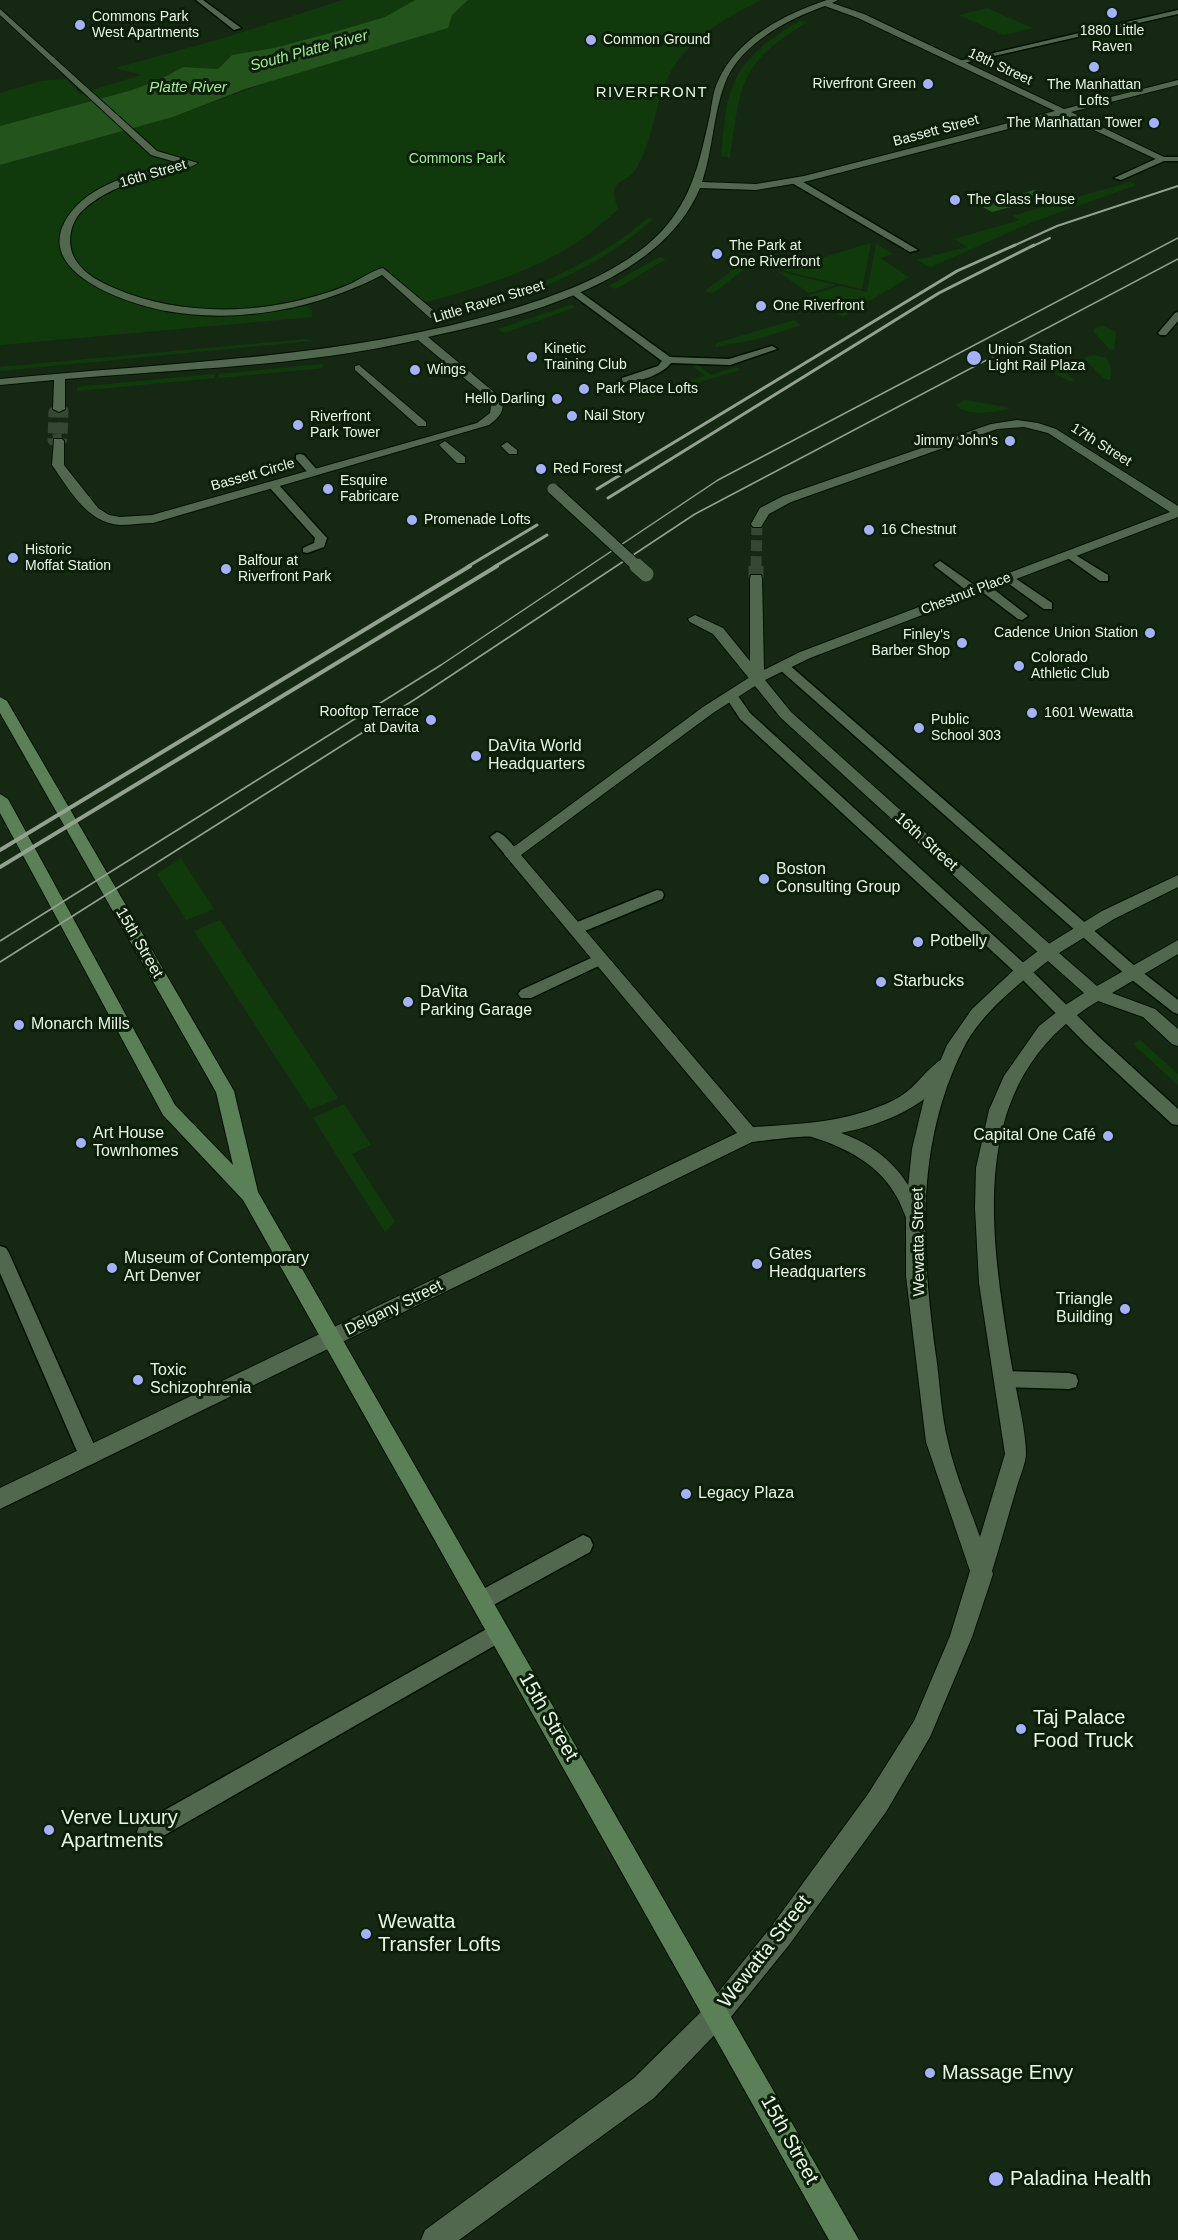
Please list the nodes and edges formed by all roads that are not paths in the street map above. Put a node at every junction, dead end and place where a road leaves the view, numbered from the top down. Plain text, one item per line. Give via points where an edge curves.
1 (199, 0) edge
2 (829, 1) edge
3 (0, 10) edge
4 (1178, 12) edge
5 (237, 28) dead end
6 (959, 62) junction
7 (1178, 82) edge
8 (1064, 112) junction
9 (1163, 159) junction
10 (1178, 159) edge
11 (1114, 173) dead end
12 (795, 181) junction
13 (698, 185) junction
14 (913, 250) dead end
15 (573, 291) junction
16 (1178, 315) edge
17 (434, 316) dead end
18 (1163, 333) dead end
19 (422, 338) junction
20 (772, 349) dead end
21 (668, 360) junction
22 (359, 368) dead end
23 (60, 377) junction
24 (626, 380) dead end
25 (0, 382) edge
26 (58, 409) tunnel mouth
27 (422, 424) dead end
28 (58, 441) dead end
29 (445, 445) dead end
30 (300, 457) dead end
31 (461, 460) dead end
32 (314, 473) junction
33 (273, 485) junction
34 (553, 489) dead end
35 (1178, 512) edge
36 (757, 524) dead end
37 (308, 550) dead end
38 (1070, 554) junction
39 (940, 565) dead end
40 (646, 574) dead end
41 (756, 578) tunnel mouth
42 (1009, 578) junction
43 (1104, 578) dead end
44 (979, 589) junction
45 (1047, 606) dead end
46 (1022, 616) dead end
47 (695, 619) dead end
48 (783, 666) junction
49 (757, 679) junction
50 (731, 696) junction
51 (0, 701) edge
52 (0, 799) edge
53 (497, 837) dead end
54 (512, 854) junction
55 (1178, 880) edge
56 (657, 895) dead end
57 (575, 929) junction
58 (1083, 930) junction
59 (1178, 946) edge
60 (1048, 952) junction
61 (600, 959) junction
62 (1023, 971) junction
63 (1132, 972) junction
64 (526, 994) dead end
65 (1096, 994) junction
66 (1178, 1008) edge
67 (1065, 1014) junction
68 (1178, 1039) edge
69 (950, 1059) junction
70 (1178, 1119) edge
71 (792, 1131) junction
72 (749, 1135) junction
73 (250, 1195) junction
74 (916, 1218) junction
75 (0, 1252) edge
76 (331, 1338) junction
77 (1004, 1379) junction
78 (1069, 1381) dead end
79 (88, 1456) junction
80 (0, 1499) edge
81 (583, 1545) dead end
82 (982, 1574) junction
83 (481, 1600) junction
84 (499, 1632) junction
85 (148, 1832) dead end
86 (717, 2014) junction
87 (836, 2236) edge
88 (435, 2240) edge

1 - 5 lane
2 - 6 street, 18th Street
2 - 13 street, Little Raven Street via 761,38 728,69 721,83
3 - 17 street, 16th Street via 146,146 160,156 193,163 115,186 75,214 66,230 65,247 78,270 96,284 122,296 164,307 229,311 323,298 358,286 383,271
4 - 6 lane
6 - 8 street, 18th Street
7 - 8 street, Bassett Street
8 - 9 street, 18th Street
8 - 12 street, Bassett Street
9 - 10 lane
9 - 11 lane via 1146,167
12 - 13 street, Bassett Street via 756,187
12 - 14 lane
13 - 15 street, Little Raven Street via 686,210 660,238 618,268
15 - 19 street, Little Raven Street via 511,314
15 - 21 lane
16 - 18 lane
19 - 23 street, Little Raven Street via 303,354
19 - 32 street, Bassett Circle via 497,400 496,413 481,425
20 - 21 lane via 730,362
21 - 24 lane via 662,368
22 - 27 street
23 - 25 street, Little Raven Street
23 - 26 street
28 - 33 street, Bassett Circle via 58,465 94,511 112,520 153,519
29 - 31 street
30 - 32 lane
32 - 33 street, Bassett Circle
33 - 37 lane via 321,538 320,545
34 - 40 street, bridge
35 - 36 street, 17th Street via 1052,431 1024,424 1002,425 801,494 766,510
35 - 38 street, Chestnut Place
38 - 42 street, Chestnut Place
38 - 43 lane
39 - 44 lane
41 - 49 street
42 - 44 street, Chestnut Place
42 - 45 lane
44 - 46 lane
44 - 48 street, Chestnut Place
47 - 49 street, 16th Street via 718,631
48 - 49 street, Chestnut Place
48 - 58 lane
49 - 50 street, Chestnut Place
49 - 60 street, 16th Street via 786,715
50 - 54 street, Chestnut Place
50 - 62 lane, 16th Street via 745,716
51 - 73 main road, 15th Street via 225,1091
52 - 73 main road, 15th Street via 168,1110
53 - 54 lane
54 - 57 street
55 - 58 street, Wewatta Street
56 - 57 lane
57 - 61 street
58 - 60 street, Wewatta Street
58 - 63 lane
59 - 63 street, Wewatta Street
60 - 62 street, Wewatta Street
60 - 65 street, 16th Street
61 - 64 lane
61 - 72 street
62 - 67 lane, 16th Street
62 - 69 street, Wewatta Street via 978,1013
63 - 65 street, Wewatta Street
63 - 66 lane
65 - 67 street, Wewatta Street
65 - 68 street, 16th Street via 1149,1013
67 - 70 lane, 16th Street
67 - 77 street, Wewatta Street via 1045,1031 1010,1081 998,1110 985,1168 989,1283
69 - 71 street, Delgany Street via 922,1092 879,1117 826,1130
69 - 74 street, Wewatta Street via 933,1099 921,1149
71 - 72 street, Delgany Street
71 - 74 street, Delgany Street via 839,1139 880,1162 902,1187
72 - 76 street, Delgany Street
73 - 76 main road, 15th Street
74 - 82 street, Wewatta Street via 916,1276 937,1442
75 - 79 lane
76 - 79 street, Delgany Street
76 - 83 main road, 15th Street
77 - 78 lane
77 - 82 street, Wewatta Street via 1016,1454
79 - 80 street, Delgany Street
81 - 83 lane
82 - 86 street, Wewatta Street via 961,1637 922,1728 870,1812 780,1936
83 - 84 main road, 15th Street
84 - 85 lane
84 - 86 main road, 15th Street
86 - 87 main road, 15th Street
86 - 88 street, Wewatta Street via 644,2088

